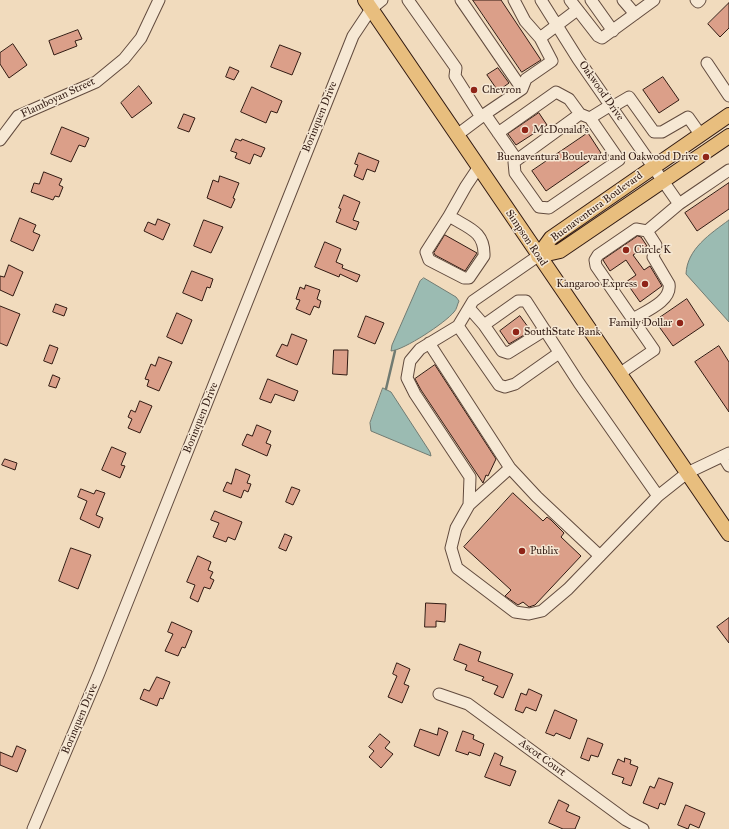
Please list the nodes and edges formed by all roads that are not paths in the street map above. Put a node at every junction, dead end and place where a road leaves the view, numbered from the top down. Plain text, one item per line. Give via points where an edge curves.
1 (159, 0) edge
2 (408, 0) edge
3 (461, 0) edge
4 (514, 0) edge
5 (541, 0) edge
6 (570, 0) edge
7 (591, 0) edge
8 (623, 0) edge
9 (654, 0) edge
10 (696, 0) edge
11 (700, 0) edge
12 (373, 3) edge
13 (577, 10) junction
14 (634, 14) junction
15 (556, 26) junction
16 (613, 30) junction
17 (540, 38) junction
18 (707, 63) dead end
19 (522, 89) junction
20 (729, 96) edge
21 (611, 106) junction
22 (729, 115) edge
23 (483, 116) junction
24 (585, 116) junction
25 (498, 133) junction
26 (700, 134) junction
27 (457, 135) junction
28 (729, 136) edge
29 (0, 140) edge
30 (517, 160) junction
31 (653, 166) junction
32 (478, 168) junction
33 (729, 170) edge
34 (663, 181) junction
35 (679, 204) junction
36 (449, 216) junction
37 (648, 231) junction
38 (538, 256) junction
39 (469, 308) junction
40 (633, 319) junction
41 (484, 325) junction
42 (458, 326) junction
43 (545, 330) junction
44 (429, 343) junction
45 (560, 353) junction
46 (619, 374) junction
47 (726, 454) edge
48 (729, 466) edge
49 (510, 468) junction
50 (687, 472) junction
51 (658, 496) junction
52 (469, 505) junction
53 (729, 534) edge
54 (600, 556) junction
55 (439, 694) dead end
56 (33, 829) edge
57 (642, 829) edge

1 - 29 street, Flamboyan Street via 141,38 124,59 96,82 18,116
2 - 23 street via 456,68 455,76
3 - 19 street
4 - 17 street via 525,21
5 - 15 street, Oakwood Drive
6 - 13 street
7 - 16 street
8 - 14 street
9 - 14 street
10 - 11 street
12 - 27 main road, Simpson Road
12 - 56 street, Borinquen Drive via 352,36 99,673
13 - 15 street
13 - 16 street via 598,36 602,38
14 - 16 street
15 - 17 street
15 - 21 street, Oakwood Drive
17 - 19 street via 552,61 526,80
18 - 20 street
19 - 23 street
21 - 24 street
21 - 26 street via 629,97 654,132 662,132 688,117
21 - 31 street, Oakwood Drive
22 - 26 main road, Buenaventura Boulevard
23 - 25 street
23 - 27 street
24 - 25 street via 569,99 556,92
24 - 30 street
24 - 30 street via 619,160 549,208 539,207 515,173 514,162
25 - 30 street
26 - 31 main road, Buenaventura Boulevard
27 - 32 main road, Simpson Road
28 - 34 main road, Buenaventura Boulevard
31 - 34 street, Oakwood Drive
31 - 38 main road, Buenaventura Boulevard via 551,238
32 - 36 street
32 - 38 main road, Simpson Road
33 - 35 street
34 - 35 street, Oakwood Drive
34 - 38 main road, Buenaventura Boulevard via 560,251
35 - 37 street
36 - 36 street via 479,234 482,240 484,256 469,278 464,278 426,256
37 - 40 street via 656,245 653,258 670,288 663,300
37 - 40 street via 636,228 598,255 595,260 596,266
38 - 39 street via 473,301
38 - 46 main road, Simpson Road
39 - 41 street
39 - 42 street
40 - 46 street via 654,350
41 - 43 street via 502,351 508,353
41 - 43 street via 518,301 526,301
42 - 44 street
42 - 45 street via 499,385 505,387 515,384
43 - 45 street
44 - 49 street
44 - 52 street via 410,361 407,378 470,477
45 - 51 street
46 - 50 main road, Simpson Road
47 - 48 street
47 - 50 street
49 - 52 street
49 - 54 street via 537,498
50 - 51 street
50 - 53 main road, Simpson Road
51 - 54 street
52 - 54 street via 456,528 450,548 457,568 515,612 529,614 542,611
55 - 57 street, Ascot Court via 468,704 626,820

